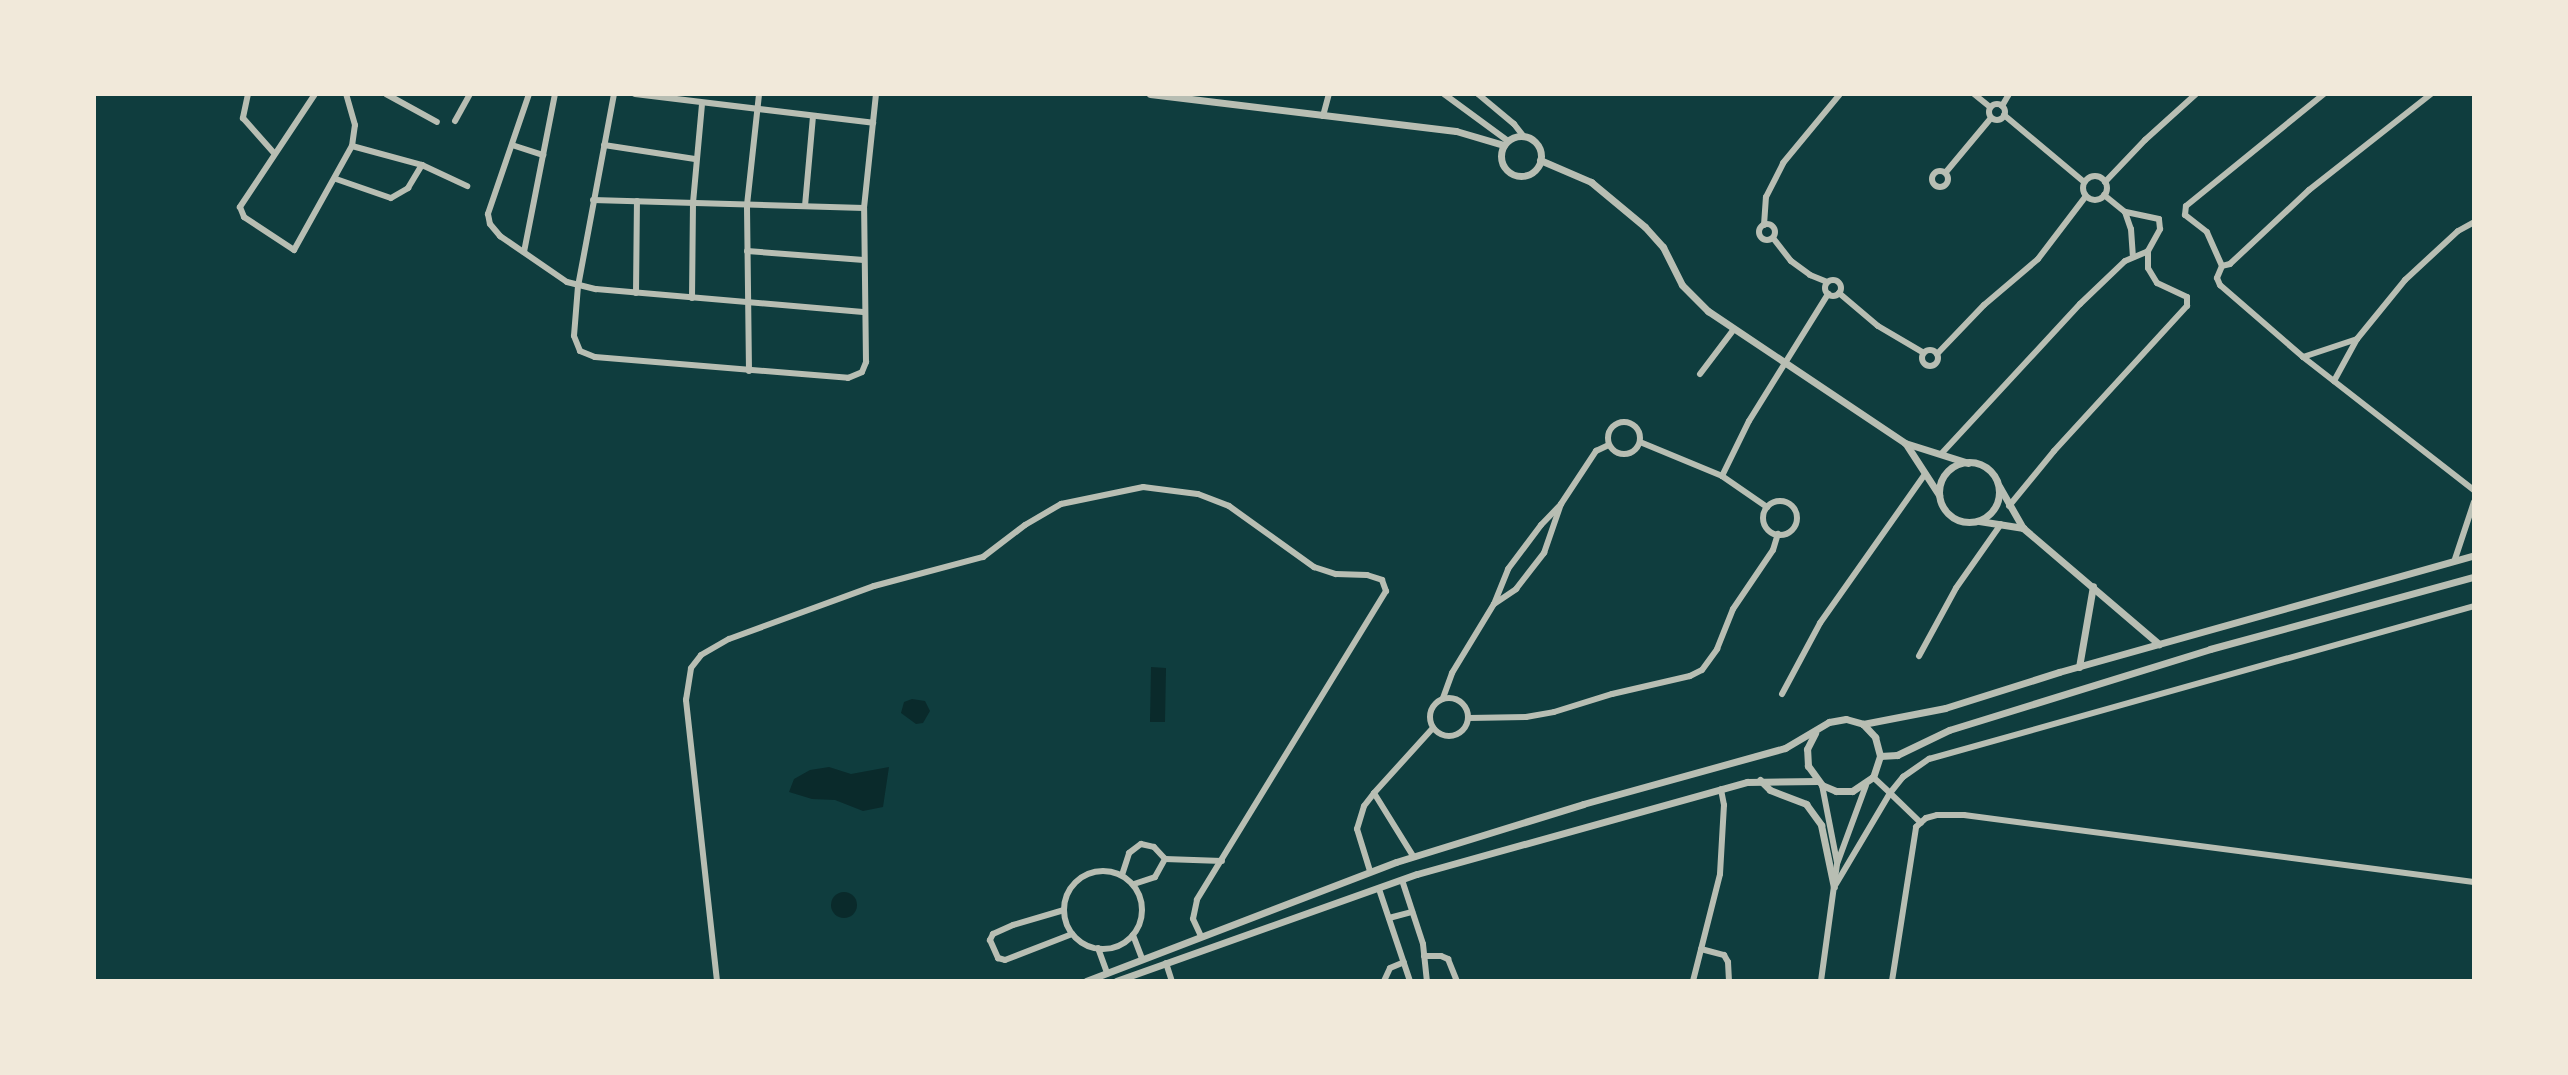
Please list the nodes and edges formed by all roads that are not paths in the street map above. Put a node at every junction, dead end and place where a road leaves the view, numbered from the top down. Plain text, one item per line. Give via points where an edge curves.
1 (248, 94) edge
2 (315, 94) edge
3 (346, 94) edge
4 (386, 94) edge
5 (470, 94) edge
6 (529, 94) edge
7 (555, 94) edge
8 (614, 94) edge
9 (635, 94) edge
10 (759, 94) edge
11 (876, 94) edge
12 (1150, 94) edge
13 (1329, 94) edge
14 (1444, 94) edge
15 (1478, 94) edge
16 (1840, 94) edge
17 (1974, 94) edge
18 (2009, 94) edge
19 (2196, 94) edge
20 (2324, 94) edge
21 (2431, 94) edge
22 (1164, 95) edge
23 (702, 105) junction
24 (2002, 106) junction
25 (1990, 107) junction
26 (757, 110) junction
27 (2004, 115) junction
28 (813, 116) junction
29 (1323, 116) junction
30 (1991, 118) junction
31 (455, 121) dead end
32 (437, 122) dead end
33 (873, 123) junction
34 (1524, 137) junction
35 (1506, 143) junction
36 (512, 145) junction
37 (604, 145) junction
38 (352, 146) junction
39 (274, 153) junction
40 (543, 155) junction
41 (695, 159) junction
42 (1540, 160) junction
43 (422, 165) junction
44 (1946, 172) dead end
45 (336, 179) junction
46 (2084, 182) junction
47 (2105, 182) junction
48 (467, 186) dead end
49 (2104, 195) junction
50 (2086, 196) junction
51 (593, 200) junction
52 (637, 201) junction
53 (693, 203) junction
54 (747, 205) junction
55 (805, 206) junction
56 (864, 208) junction
57 (2125, 212) junction
58 (2473, 222) edge
59 (1764, 225) junction
60 (1773, 238) junction
61 (747, 251) junction
62 (2148, 251) junction
63 (524, 252) junction
64 (2133, 255) junction
65 (863, 260) junction
66 (2222, 266) junction
67 (1827, 282) junction
68 (578, 286) junction
69 (636, 293) junction
70 (1839, 293) junction
71 (1828, 294) junction
72 (692, 298) junction
73 (748, 303) junction
74 (863, 312) junction
75 (1734, 329) junction
76 (2357, 339) junction
77 (1924, 353) junction
78 (1937, 354) junction
79 (2303, 357) junction
80 (1784, 364) junction
81 (749, 371) junction
82 (1700, 374) dead end
83 (2334, 381) junction
84 (1640, 442) junction
85 (1905, 443) junction
86 (1609, 445) junction
87 (1942, 453) junction
88 (1968, 463) junction
89 (1925, 474) junction
90 (1722, 476) junction
91 (1999, 486) junction
92 (2473, 490) edge
93 (1940, 496) junction
94 (2473, 502) edge
95 (1562, 504) junction
96 (2009, 506) junction
97 (1767, 507) junction
98 (1979, 520) junction
99 (2001, 524) junction
100 (2023, 528) junction
101 (1778, 534) junction
102 (2473, 555) edge
103 (2455, 559) junction
104 (2473, 577) edge
105 (2093, 586) junction
106 (1494, 604) junction
107 (2473, 606) edge
108 (2159, 644) junction
109 (1919, 656) dead end
110 (2079, 667) junction
111 (1782, 694) dead end
112 (1443, 698) junction
113 (1469, 718) junction
114 (1863, 724) junction
115 (1433, 728) junction
116 (1815, 733) junction
117 (1880, 756) junction
118 (1873, 777) junction
119 (1760, 780) junction
120 (1820, 783) junction
121 (1866, 785) junction
122 (1721, 789) junction
123 (1374, 793) junction
124 (1891, 793) junction
125 (1922, 822) junction
126 (1413, 856) junction
127 (1165, 859) junction
128 (1222, 861) junction
129 (1837, 864) junction
130 (1370, 871) junction
131 (1122, 875) junction
132 (1402, 880) junction
133 (2473, 883) edge
134 (1134, 884) junction
135 (1834, 887) junction
136 (1379, 889) junction
137 (1064, 910) junction
138 (1412, 912) junction
139 (1389, 918) junction
140 (1072, 934) junction
141 (1133, 935) junction
142 (1201, 936) junction
143 (1098, 948) junction
144 (1701, 949) junction
145 (1424, 957) junction
146 (1142, 958) junction
147 (1404, 962) junction
148 (1166, 963) junction
149 (1107, 973) junction
150 (717, 981) edge
151 (1087, 981) edge
152 (1116, 981) edge
153 (1172, 981) edge
154 (1384, 981) edge
155 (1410, 981) edge
156 (1427, 981) edge
157 (1457, 981) edge
158 (1693, 981) edge
159 (1729, 981) edge
160 (1821, 981) edge
161 (1892, 981) edge

1 - 39 street via 243,118
2 - 39 street
3 - 38 street via 355,125
4 - 32 street
5 - 31 street
6 - 36 street
7 - 40 street
8 - 37 street
9 - 23 street
10 - 26 street
11 - 33 street
12 - 22 street
13 - 29 street
14 - 35 street
15 - 34 street
16 - 59 street via 1783,163 1766,197
17 - 25 street
18 - 24 street
19 - 47 street
20 - 66 street via 2186,206 2185,215 2207,232
21 - 66 street via 2309,190 2230,264
22 - 29 street
23 - 26 street
23 - 41 street
24 - 25 street
24 - 27 street
25 - 30 street
26 - 28 street
26 - 54 street
27 - 30 street via 1998,120
27 - 46 street
28 - 33 street
28 - 55 street
29 - 35 street via 1456,131
30 - 44 street
33 - 56 street
34 - 35 street
34 - 42 street via 1538,146
35 - 42 street via 1502,162 1513,174 1529,174
36 - 40 street
36 - 63 street via 488,214 495,231
37 - 41 street
37 - 51 street
38 - 43 street
38 - 45 street
39 - 45 street via 240,211 294,250
40 - 63 street
41 - 53 street
42 - 75 street via 1591,182 1645,228 1663,247 1693,299
43 - 45 street via 408,188 391,198
43 - 48 street
46 - 47 street via 2098,176
46 - 50 street
47 - 49 street
49 - 50 street via 2095,200
49 - 57 street
50 - 78 street via 2038,259
51 - 52 street
51 - 68 street
52 - 53 street
52 - 69 street
53 - 54 street
53 - 72 street
54 - 55 street
54 - 61 street
55 - 56 street
56 - 65 street
57 - 62 street via 2159,219 2160,229
57 - 64 street
58 - 76 street via 2458,230 2405,280
59 - 60 street via 1772,226
59 - 60 street via 1759,231 1761,238
60 - 67 street via 1791,261
61 - 65 street
61 - 73 street
62 - 64 street
62 - 96 street via 2152,276 2164,288 2184,295 2187,306
63 - 68 street
64 - 87 street via 2080,304
65 - 74 street
66 - 79 street via 2217,278 2220,285
67 - 70 street via 1839,282
67 - 71 street
68 - 69 street
68 - 81 street via 574,336 584,354
69 - 72 street
70 - 71 street
70 - 77 street via 1878,326
71 - 80 street
72 - 73 street
73 - 74 street
73 - 81 street
74 - 81 street via 866,362 858,375
75 - 80 street
75 - 82 street
76 - 79 street
76 - 83 street
77 - 78 street via 1932,350
77 - 78 street via 1922,360 1928,366 1936,363
79 - 83 street
80 - 85 street
80 - 90 street
83 - 92 street
84 - 86 street via 1629,454 1617,453
84 - 86 street via 1636,426 1620,422 1608,434
84 - 90 street
85 - 87 street
85 - 89 street
86 - 95 street via 1596,451
87 - 88 street
88 - 91 street via 1991,472
88 - 93 street via 1950,470 1940,486
89 - 93 street
89 - 111 street via 1820,623
90 - 97 street
91 - 96 street
91 - 98 street via 1997,503
93 - 98 street via 1954,517
94 - 103 street
95 - 106 street via 1508,569
95 - 106 street via 1544,552 1516,589
96 - 100 street
97 - 101 street via 1765,526
97 - 101 street via 1783,501 1796,512 1793,528
98 - 99 street
99 - 100 street
99 - 109 street via 1956,589
100 - 105 street
101 - 113 street via 1702,670 1554,712
102 - 103 street
103 - 108 street
104 - 117 street via 2210,649 1949,730 1897,755
105 - 108 street
105 - 110 street
106 - 112 street via 1452,673
107 - 124 street via 1929,759 1903,777
108 - 110 street
110 - 114 street via 1945,708
112 - 113 street via 1461,702
112 - 115 street via 1430,710
113 - 115 street via 1465,729 1455,736 1442,735
114 - 116 street via 1838,720
114 - 117 street via 1875,737
115 - 123 street
116 - 120 street via 1807,749 1808,766
116 - 126 street via 1745,762 1583,804
117 - 118 street
118 - 121 street
118 - 124 street
119 - 120 street
119 - 122 street
119 - 135 street via 1770,790 1806,804 1821,825
120 - 121 street via 1836,791
120 - 129 street
121 - 129 street
122 - 132 street
122 - 144 street via 1720,874
123 - 126 street
123 - 130 street via 1357,829
124 - 125 street
124 - 135 street
125 - 133 street via 1937,815 1964,815
125 - 161 street via 1916,827 1911,853
126 - 130 street
127 - 128 street
127 - 131 street via 1154,847 1139,845 1129,853
127 - 134 street via 1155,877
128 - 142 street via 1197,900 1193,919
128 - 150 street via 1386,591 1382,580 1367,575 1336,574 1314,567 1229,506 1198,494 1143,487 1095,495 1042,513 983,557 874,586 729,639 691,668 688,725
129 - 135 street
130 - 142 street
131 - 134 street
131 - 137 street via 1105,870 1081,877 1072,886
132 - 136 street
132 - 138 street
134 - 141 street via 1143,903 1143,916
135 - 160 street
136 - 139 street
136 - 148 street
137 - 140 street
137 - 140 street via 999,930 990,940 998,958 1005,960
138 - 139 street
138 - 145 street
139 - 147 street
140 - 143 street
141 - 143 street via 1119,946
141 - 146 street
142 - 146 street
143 - 149 street
144 - 158 street
144 - 159 street via 1724,955
145 - 156 street
145 - 157 street via 1448,959
146 - 149 street
147 - 154 street via 1390,968
147 - 155 street
148 - 152 street
148 - 153 street
149 - 151 street

